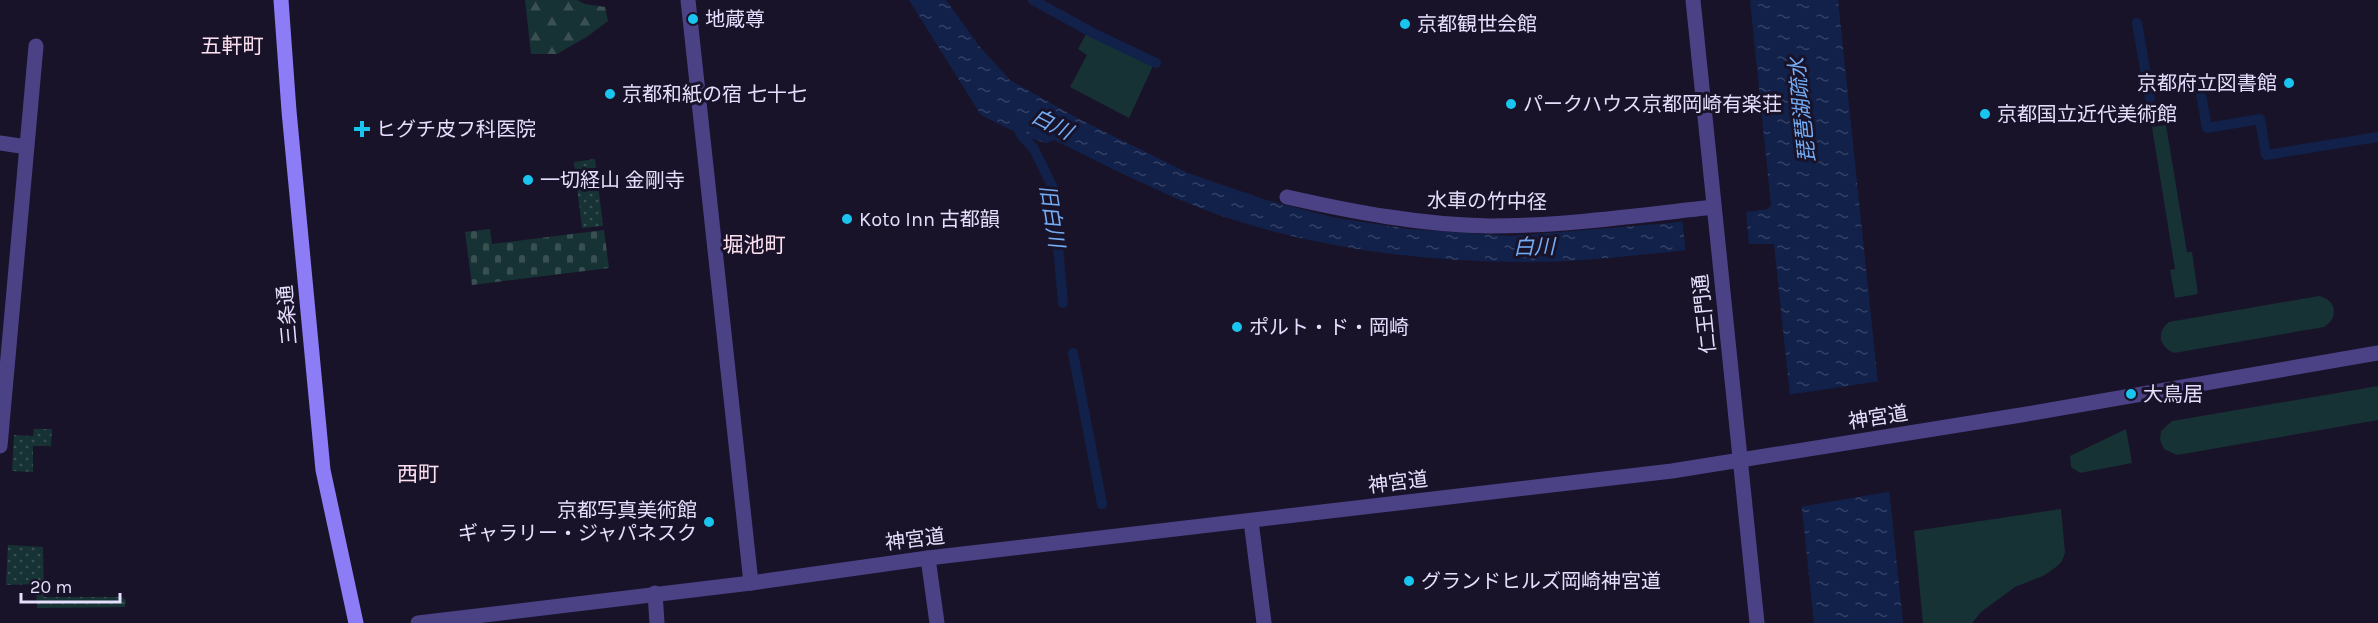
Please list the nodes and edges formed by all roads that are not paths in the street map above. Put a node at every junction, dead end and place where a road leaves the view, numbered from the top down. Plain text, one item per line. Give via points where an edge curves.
1 (281, 0) edge
2 (688, 0) edge
3 (1693, 0) edge
4 (36, 46) dead end
5 (0, 143) edge
6 (27, 147) junction
7 (1287, 197) dead end
8 (1714, 210) junction
9 (2378, 353) edge
10 (0, 446) edge
11 (1741, 460) junction
12 (1251, 521) junction
13 (928, 558) junction
14 (752, 583) junction
15 (655, 594) junction
16 (356, 623) edge
17 (418, 623) edge
18 (657, 623) edge
19 (937, 623) edge
20 (1264, 623) edge
21 (1757, 623) edge

1 - 16 main road, 三条通 via 323,470
2 - 14 street
3 - 8 street, 仁王門通
4 - 6 street
5 - 6 street
6 - 10 street
7 - 8 street, 水車の竹中径 via 1398,219 1489,226
8 - 11 street, 仁王門通
9 - 11 street, 神宮道
11 - 12 street, 神宮道
11 - 21 street, 仁王門通
12 - 13 street, 神宮道
12 - 20 street
13 - 14 street, 神宮道
13 - 19 street
14 - 15 street, 神宮道
15 - 17 street, 神宮道
15 - 18 street

